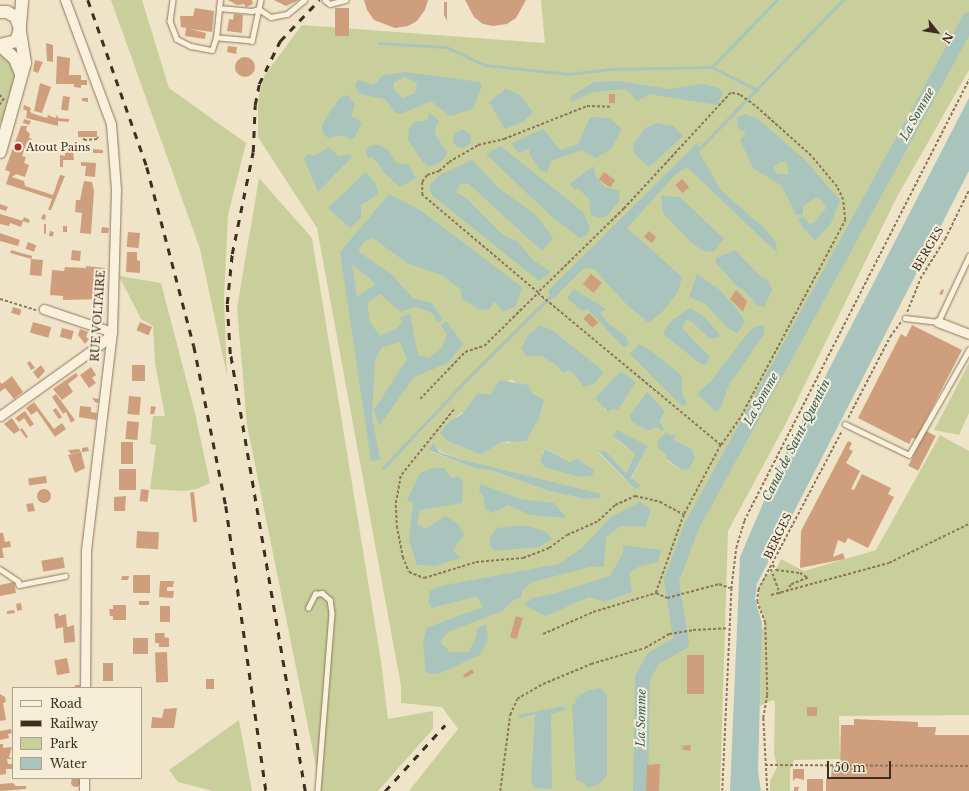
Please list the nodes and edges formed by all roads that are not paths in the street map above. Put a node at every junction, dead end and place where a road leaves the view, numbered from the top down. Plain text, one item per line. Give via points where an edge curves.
1 (16, 0) edge
2 (22, 0) edge
3 (65, 0) edge
4 (173, 0) edge
5 (220, 0) edge
6 (261, 0) edge
7 (304, 0) edge
8 (326, 0) edge
9 (345, 0) edge
10 (219, 8) junction
11 (259, 9) junction
12 (1, 12) edge
13 (20, 29) junction
14 (216, 38) junction
15 (1, 46) edge
16 (22, 78) junction
17 (0, 152) edge
18 (969, 256) edge
19 (44, 309) road end
20 (905, 318) road end
21 (938, 322) junction
22 (112, 332) junction
23 (969, 334) edge
24 (969, 350) edge
25 (0, 416) edge
26 (845, 424) road end
27 (0, 569) edge
28 (65, 576) dead end
29 (308, 608) dead end
30 (85, 687) edge
31 (84, 779) edge
32 (84, 791) edge
33 (318, 791) edge

1 - 12 main road
2 - 13 main road
3 - 22 street, RUE VOLTAIRE via 100,90 114,143 117,220
4 - 14 lane via 170,21 177,39 191,46 212,50
5 - 10 lane
6 - 11 lane
7 - 11 lane via 281,16 271,17
8 - 9 lane via 330,4
10 - 11 lane via 252,11
10 - 14 lane
11 - 14 lane via 252,41
12 - 13 main road via 16,17
13 - 15 main road via 16,41
13 - 16 main road via 25,63
15 - 16 main road via 15,59
16 - 17 main road
18 - 21 lane
19 - 22 street
20 - 21 lane
21 - 23 street
22 - 25 street via 102,343
22 - 30 street, RUE VOLTAIRE via 87,544
24 - 26 lane via 909,455
27 - 28 lane via 18,581 19,585
29 - 33 lane via 315,594 322,593 330,600 332,613
31 - 32 street

